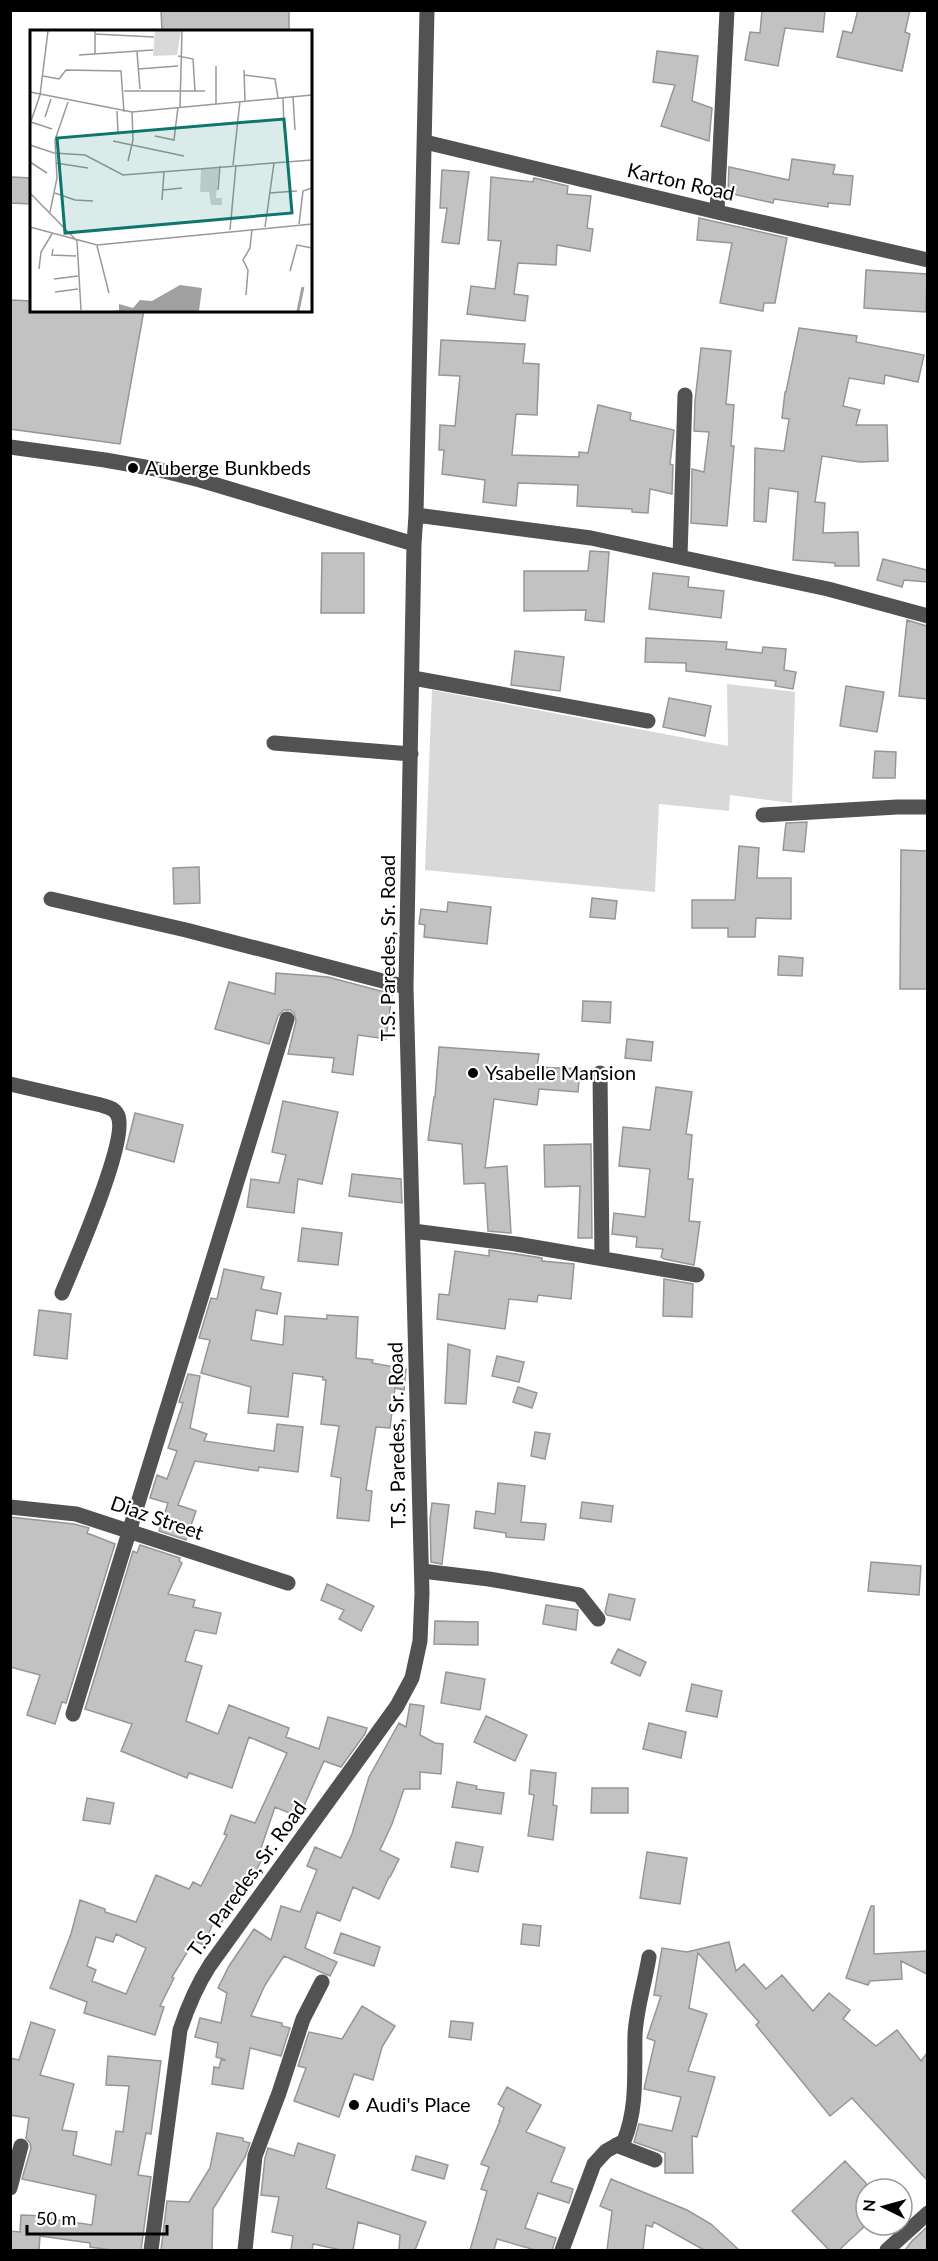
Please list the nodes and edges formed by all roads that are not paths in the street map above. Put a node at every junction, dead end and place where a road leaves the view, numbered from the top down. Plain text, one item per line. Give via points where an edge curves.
1 (427, 10) edge
2 (727, 10) edge
3 (425, 142) junction
4 (717, 212) junction
5 (927, 260) edge
6 (685, 395) dead end
7 (10, 447) edge
8 (416, 515) junction
9 (414, 544) junction
10 (680, 557) junction
11 (927, 616) edge
12 (413, 678) junction
13 (648, 721) dead end
14 (274, 743) dead end
15 (411, 754) junction
16 (927, 807) edge
17 (763, 815) dead end
18 (51, 899) dead end
19 (406, 987) junction
20 (287, 1019) dead end
21 (600, 1073) dead end
22 (10, 1084) edge
23 (413, 1232) junction
24 (602, 1259) junction
25 (697, 1275) dead end
26 (62, 1293) dead end
27 (10, 1507) edge
28 (130, 1533) junction
29 (422, 1571) junction
30 (288, 1583) dead end
31 (598, 1618) dead end
32 (73, 1714) dead end
33 (649, 1957) dead end
34 (322, 1982) dead end
35 (616, 2145) junction
36 (21, 2146) dead end
37 (655, 2160) dead end
38 (10, 2188) edge
39 (927, 2213) edge
40 (151, 2250) edge
41 (245, 2250) edge
42 (561, 2250) edge
43 (887, 2250) edge

1 - 3 street, T.S. Paredes, Sr. Road
2 - 4 street
3 - 4 street, Karton Road
3 - 8 street, T.S. Paredes, Sr. Road
4 - 5 street, Karton Road
6 - 10 street
7 - 9 street via 156,469
8 - 9 street, T.S. Paredes, Sr. Road
8 - 10 street via 583,536
9 - 12 street, T.S. Paredes, Sr. Road
10 - 11 street via 828,589
12 - 13 street
12 - 15 street, T.S. Paredes, Sr. Road
14 - 15 street
15 - 19 street, T.S. Paredes, Sr. Road
16 - 17 street
18 - 19 street
19 - 23 street, T.S. Paredes, Sr. Road
20 - 28 street
21 - 24 street
22 - 26 street via 111,1108 120,1122 107,1178
23 - 24 street
23 - 29 street, T.S. Paredes, Sr. Road
24 - 25 street
27 - 28 street, Diaz Street via 76,1514
28 - 30 street, Diaz Street
28 - 32 street
29 - 31 street via 579,1595
29 - 40 street, T.S. Paredes, Sr. Road via 420,1641 412,1678 397,1706 210,1965 191,2000 180,2030
33 - 35 street via 635,2033 636,2094 624,2141
34 - 41 street via 303,2019 255,2156
35 - 37 street
35 - 42 street via 594,2164
36 - 38 street
39 - 43 street

